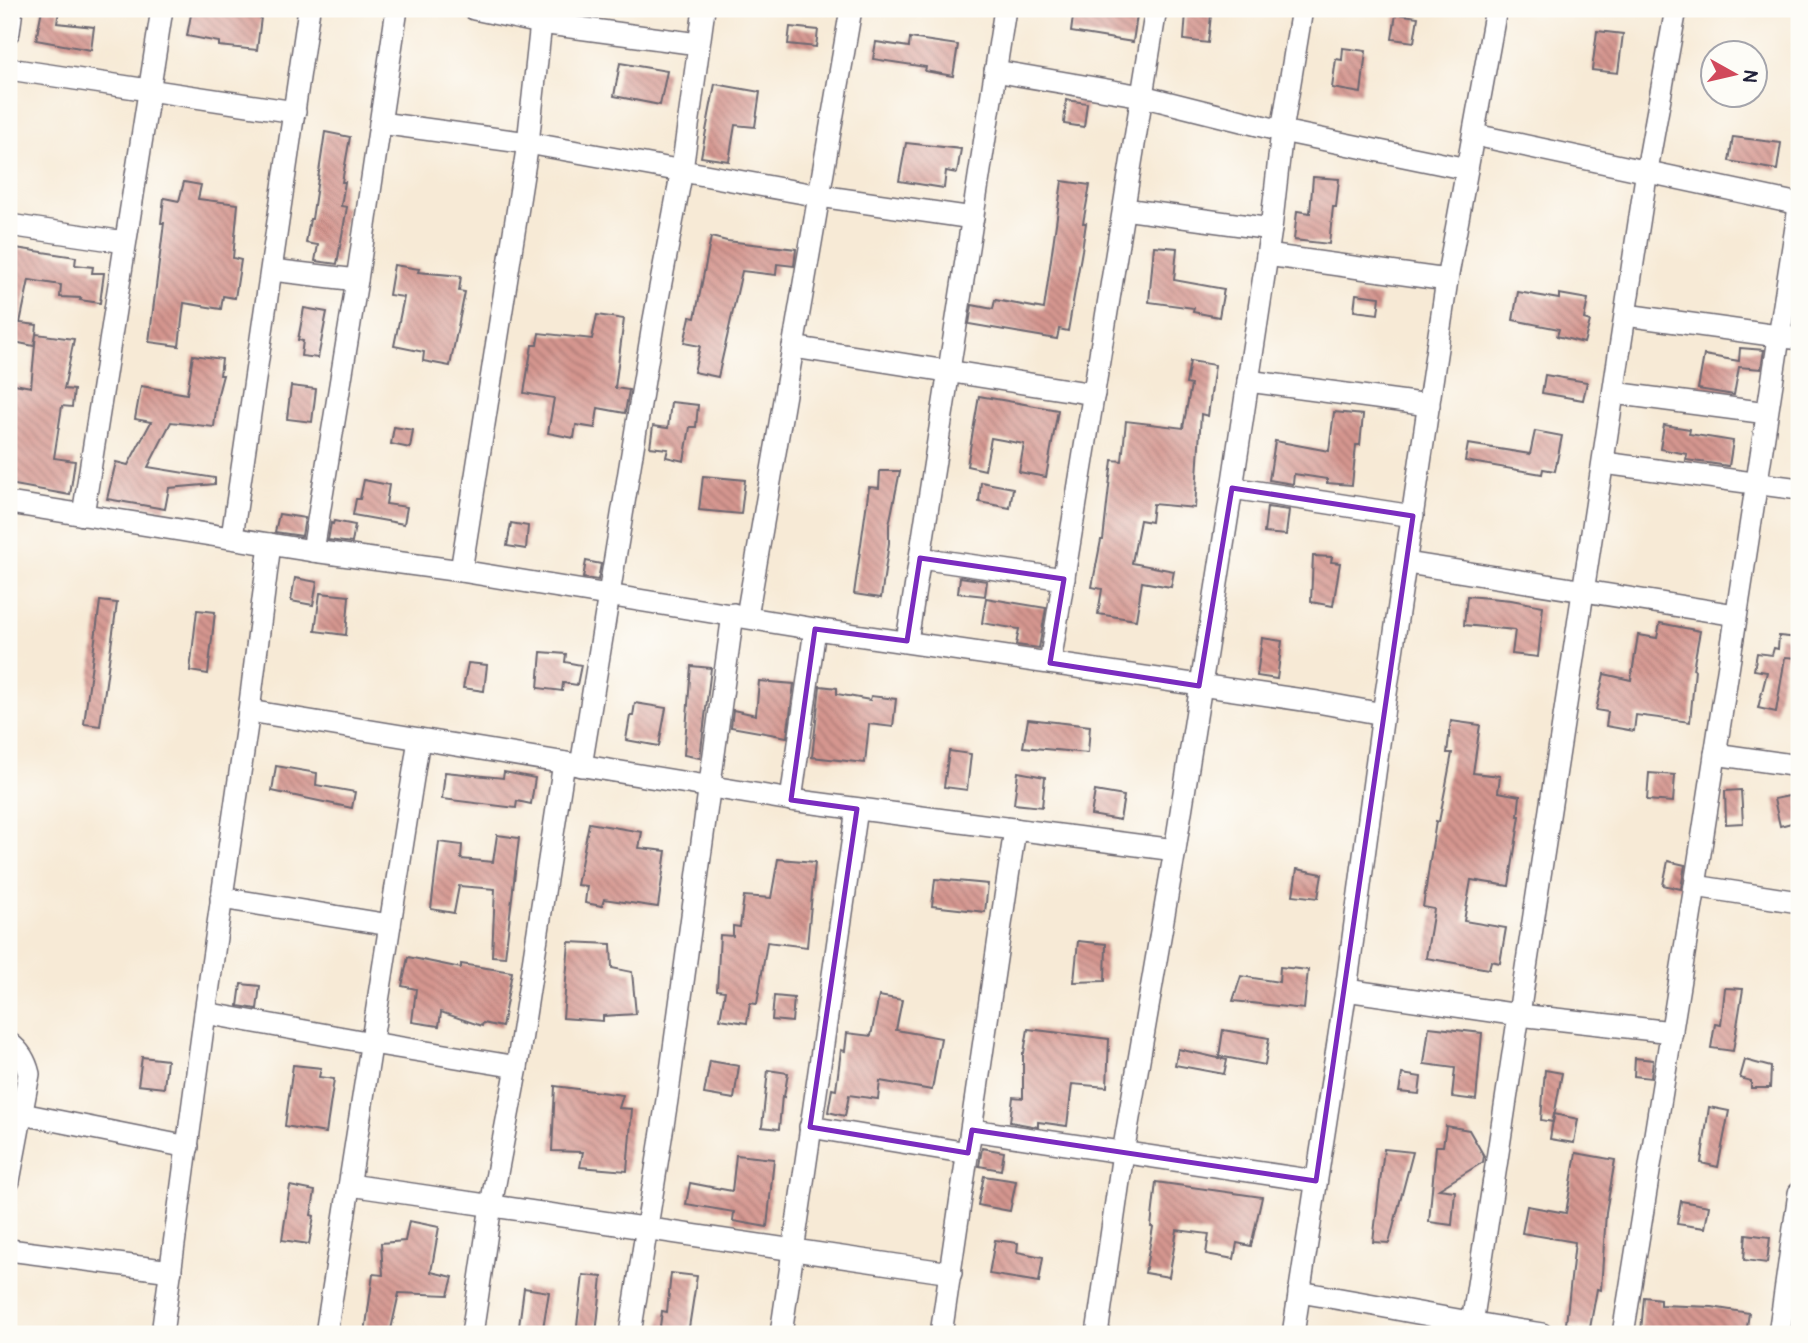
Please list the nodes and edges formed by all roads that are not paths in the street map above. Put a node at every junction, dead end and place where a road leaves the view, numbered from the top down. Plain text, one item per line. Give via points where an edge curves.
1 (12, 9) edge
2 (162, 9) edge
3 (309, 9) edge
4 (397, 9) edge
5 (474, 9) edge
6 (704, 9) edge
7 (851, 9) edge
8 (1005, 9) edge
9 (1156, 9) edge
10 (1302, 9) edge
11 (1496, 9) edge
12 (1676, 9) edge
13 (540, 16) edge
14 (9, 32) edge
15 (698, 44) junction
16 (9, 69) edge
17 (995, 71) junction
18 (148, 91) junction
19 (1142, 96) junction
20 (295, 112) junction
21 (380, 123) junction
22 (1282, 131) junction
23 (1475, 135) junction
24 (528, 143) junction
25 (1467, 169) junction
26 (682, 170) junction
27 (1647, 170) junction
28 (820, 196) junction
29 (1799, 205) edge
30 (1124, 209) junction
31 (972, 219) junction
32 (9, 225) edge
33 (1271, 229) junction
34 (125, 242) junction
35 (1267, 255) junction
36 (272, 270) junction
37 (357, 280) junction
38 (1447, 280) junction
39 (1626, 315) junction
40 (1789, 337) edge
41 (793, 347) junction
42 (949, 371) junction
43 (1248, 381) junction
44 (1614, 393) junction
45 (1094, 394) junction
46 (1429, 405) junction
47 (1767, 413) junction
48 (1604, 463) junction
49 (1756, 483) junction
50 (1233, 488) junction
51 (1799, 489) edge
52 (9, 503) edge
53 (83, 515) junction
54 (1413, 516) junction
55 (232, 537) junction
56 (270, 544) junction
57 (313, 551) junction
58 (920, 558) junction
59 (1407, 563) junction
60 (461, 571) junction
61 (1064, 579) junction
62 (1583, 589) junction
63 (609, 595) junction
64 (740, 615) junction
65 (1736, 615) junction
66 (815, 629) junction
67 (907, 641) junction
68 (1050, 663) junction
69 (1199, 687) junction
70 (249, 710) junction
71 (1383, 714) junction
72 (419, 739) junction
73 (1715, 754) junction
74 (573, 765) junction
75 (1799, 766) edge
76 (710, 787) junction
77 (791, 800) junction
78 (857, 809) junction
79 (1014, 829) junction
80 (1175, 850) junction
81 (1695, 886) junction
82 (221, 898) junction
83 (1799, 902) edge
84 (390, 925) junction
85 (1346, 990) junction
86 (205, 1013) junction
87 (1519, 1015) junction
88 (1672, 1032) junction
89 (9, 1043) edge
90 (372, 1044) junction
91 (517, 1067) junction
92 (22, 1114) junction
93 (810, 1127) junction
94 (972, 1130) junction
95 (188, 1147) junction
96 (968, 1153) junction
97 (1123, 1153) junction
98 (9, 1181) edge
99 (1316, 1181) junction
100 (350, 1185) junction
101 (1799, 1193) edge
102 (491, 1205) junction
103 (645, 1229) junction
104 (9, 1250) edge
105 (793, 1251) junction
106 (171, 1271) junction
107 (951, 1273) junction
108 (1299, 1292) junction
109 (1472, 1324) junction
110 (162, 1334) edge
111 (326, 1334) edge
112 (472, 1334) edge
113 (630, 1334) edge
114 (781, 1334) edge
115 (941, 1334) edge
116 (1097, 1334) edge
117 (1293, 1334) edge
118 (1542, 1334) edge
119 (1623, 1334) edge
120 (1779, 1334) edge

1 - 14 street
2 - 18 street
3 - 20 street
4 - 21 street
5 - 13 street
6 - 15 street
7 - 28 street
8 - 17 street
9 - 19 street
10 - 22 street
11 - 23 street
12 - 27 street
13 - 15 street
13 - 24 street
15 - 26 street
16 - 18 street
17 - 19 street
17 - 31 street
18 - 20 street
18 - 34 street
19 - 22 street
19 - 30 street
20 - 36 street
21 - 24 street
21 - 37 street
22 - 25 street
22 - 33 street
23 - 25 street
23 - 27 street
24 - 26 street
24 - 60 street
25 - 38 street
26 - 28 street
26 - 63 street
27 - 29 street
27 - 39 street
28 - 31 street
28 - 41 street
29 - 40 street
30 - 33 street
30 - 45 street
31 - 42 street
32 - 34 street
33 - 35 street
34 - 53 street
35 - 38 street
35 - 43 street
36 - 37 street
36 - 55 street
37 - 57 street
38 - 46 street
39 - 40 street
39 - 44 street
40 - 47 street
41 - 42 street
41 - 64 street
42 - 45 street
42 - 58 street
43 - 46 street
43 - 50 street
44 - 47 street
44 - 48 street
45 - 61 street
46 - 54 street
47 - 49 street
48 - 49 street
48 - 62 street
49 - 51 street
49 - 65 street
50 - 54 street
50 - 69 street
52 - 53 street
53 - 55 street
54 - 59 street
55 - 56 street
56 - 57 street
56 - 70 street
57 - 60 street
58 - 61 street
58 - 67 street
59 - 62 street
59 - 71 street
60 - 63 street
61 - 68 street
62 - 65 street
62 - 87 street
63 - 64 street
63 - 74 street
64 - 66 street
64 - 76 street
65 - 73 street
66 - 67 street
66 - 77 street
67 - 68 street
68 - 69 street
69 - 71 street
69 - 80 street
70 - 72 street
70 - 82 street
71 - 85 street
72 - 74 street
72 - 84 street
73 - 75 street
73 - 81 street
74 - 76 street
74 - 91 street
76 - 77 street
76 - 103 street
77 - 78 street
78 - 79 street
78 - 93 street
79 - 80 street
79 - 94 street
80 - 97 street
81 - 83 street
81 - 88 street
82 - 84 street
82 - 86 street
84 - 90 street
85 - 87 street
85 - 99 street
86 - 90 street
86 - 95 street
87 - 88 street
87 - 109 street
88 - 119 street
89 - 92 street via 22,1055 29,1074
90 - 91 street
90 - 100 street
91 - 102 street
92 - 95 street
92 - 98 street
93 - 96 street
93 - 105 street
94 - 96 street
94 - 97 street
95 - 106 street
96 - 107 street
97 - 99 street
97 - 116 street
99 - 108 street
100 - 102 street
100 - 111 street
101 - 120 street
102 - 103 street
102 - 112 street
103 - 105 street
103 - 113 street
104 - 106 street
105 - 107 street
105 - 114 street
106 - 110 street
107 - 115 street
108 - 109 street
108 - 117 street
109 - 118 street

